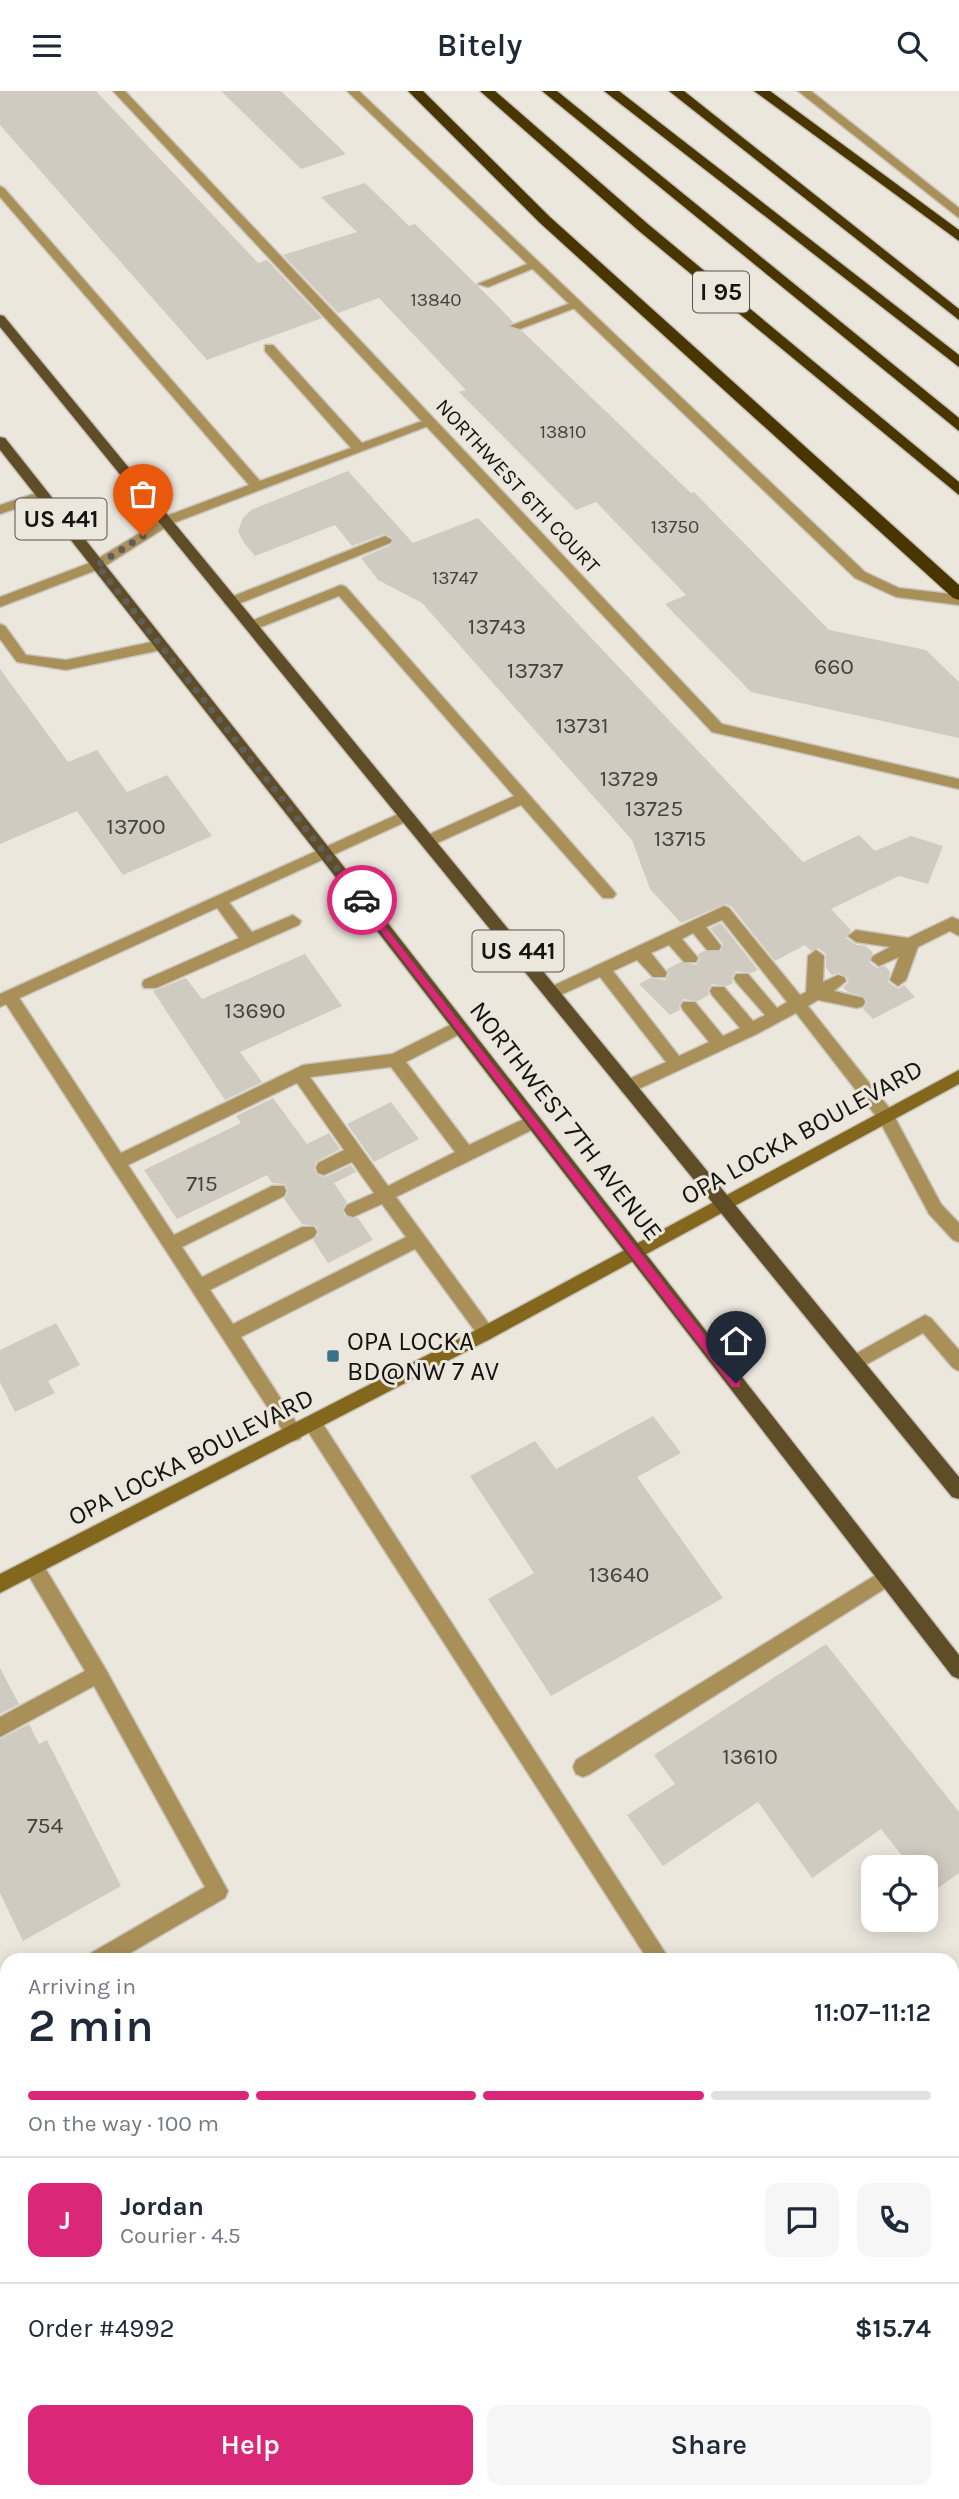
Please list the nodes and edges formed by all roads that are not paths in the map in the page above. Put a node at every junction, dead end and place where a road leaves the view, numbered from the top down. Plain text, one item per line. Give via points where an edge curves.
1 (119, 91) edge
2 (353, 91) edge
3 (415, 91) edge
4 (487, 91) edge
5 (549, 91) edge
6 (611, 91) edge
7 (676, 91) edge
8 (761, 91) edge
9 (804, 91) edge
10 (3, 197) edge
11 (959, 213) edge
12 (959, 237) edge
13 (536, 265) junction
14 (484, 284) dead end
15 (577, 305) junction
16 (959, 316) edge
17 (0, 319) edge
18 (516, 326) dead end
19 (269, 348) dead end
20 (959, 362) edge
21 (430, 423) junction
22 (959, 426) edge
23 (0, 441) edge
24 (360, 449) junction
25 (258, 487) junction
26 (959, 490) edge
27 (42, 495) junction
28 (0, 510) edge
29 (166, 521) junction
30 (385, 540) dead end
31 (97, 565) junction
32 (959, 597) edge
33 (232, 602) junction
34 (0, 603) edge
35 (251, 626) junction
36 (0, 629) edge
37 (161, 645) junction
38 (959, 784) edge
39 (524, 798) junction
40 (407, 815) junction
41 (428, 841) junction
42 (326, 853) junction
43 (608, 894) dead end
44 (220, 901) junction
45 (293, 921) dead end
46 (696, 926) junction
47 (959, 930) edge
48 (856, 936) dead end
49 (672, 938) junction
50 (250, 940) junction
51 (911, 945) junction
52 (713, 946) dead end
53 (640, 952) junction
54 (816, 956) dead end
55 (690, 958) dead end
56 (879, 960) dead end
57 (603, 969) junction
58 (659, 973) dead end
59 (742, 978) dead end
60 (898, 980) dead end
61 (838, 981) dead end
62 (150, 984) dead end
63 (718, 991) dead end
64 (552, 993) junction
65 (814, 993) junction
66 (5, 999) edge
67 (857, 1002) dead end
68 (798, 1004) junction
69 (689, 1006) dead end
70 (776, 1017) junction
71 (460, 1027) junction
72 (751, 1030) junction
73 (720, 1044) junction
74 (395, 1060) junction
75 (676, 1064) junction
76 (299, 1074) junction
77 (959, 1076) edge
78 (628, 1087) junction
79 (885, 1115) junction
80 (534, 1121) junction
81 (354, 1153) junction
82 (466, 1154) junction
83 (118, 1162) junction
84 (324, 1168) dead end
85 (278, 1191) dead end
86 (385, 1195) junction
87 (723, 1203) junction
88 (353, 1210) dead end
89 (307, 1232) dead end
90 (959, 1235) edge
91 (418, 1239) junction
92 (172, 1244) junction
93 (635, 1254) junction
94 (200, 1287) junction
95 (486, 1333) junction
96 (230, 1334) junction
97 (854, 1363) junction
98 (959, 1363) edge
99 (313, 1424) junction
100 (294, 1433) junction
101 (959, 1491) edge
102 (34, 1566) junction
103 (887, 1577) junction
104 (0, 1584) edge
105 (959, 1670) edge
106 (99, 1674) junction
107 (0, 1728) edge
108 (583, 1767) dead end
109 (109, 1953) edge
110 (655, 1953) edge

1 - 21 street, NORTHWEST 6TH COURT
2 - 13 street
3 - 32 highway via 545,220
4 - 26 highway, I 95
5 - 22 highway
6 - 20 highway
7 - 16 highway
8 - 12 highway
9 - 11 street
10 - 25 street
13 - 14 street
13 - 15 street
15 - 18 street
15 - 32 street via 860,575 896,592
17 - 29 main road, US 441
19 - 24 street
21 - 24 street
21 - 38 street, NORTHWEST 6TH COURT via 717,728
23 - 27 main road, NORTHWEST 7TH AVENUE / US 441
24 - 25 street
25 - 29 street
27 - 28 street
27 - 31 main road, NORTHWEST 7TH AVENUE / US 441
29 - 31 street
29 - 33 main road, US 441
30 - 33 street
31 - 34 street
31 - 37 main road, NORTHWEST 7TH AVENUE / US 441
33 - 35 main road, US 441
35 - 39 street via 341,590
35 - 40 main road, US 441
36 - 37 street via 22,659 66,665
37 - 42 main road, NORTHWEST 7TH AVENUE / US 441
39 - 41 street
39 - 43 street
40 - 41 main road, US 441
40 - 42 street
41 - 64 main road, US 441
42 - 44 street
42 - 71 main road, NORTHWEST 7TH AVENUE / US 441
44 - 50 street
44 - 66 street
45 - 50 street
46 - 49 street
46 - 52 street
46 - 68 street via 724,912
47 - 51 street via 952,923
48 - 51 street
49 - 53 street
49 - 55 street
50 - 62 street
51 - 56 street
51 - 60 street
53 - 57 street
53 - 58 street
54 - 65 street
57 - 64 street
57 - 75 street
59 - 70 street
61 - 65 street
63 - 72 street
64 - 78 main road, US 441
65 - 67 street
65 - 68 street
66 - 83 street
68 - 70 street
68 - 79 street
69 - 73 street
70 - 72 street
71 - 74 street
71 - 80 main road, NORTHWEST 7TH AVENUE / US 441
72 - 73 street
73 - 75 street
74 - 76 street
74 - 82 street
75 - 78 street
76 - 81 street
76 - 83 street
77 - 79 main road, OPA LOCKA BOULEVARD
78 - 87 main road, US 441
79 - 87 main road, OPA LOCKA BOULEVARD
79 - 90 street via 935,1209
80 - 82 street
80 - 93 main road, NORTHWEST 7TH AVENUE / US 441
81 - 84 street
81 - 86 street
82 - 86 street
83 - 92 street
85 - 92 street
86 - 88 street
86 - 91 street
87 - 93 main road, OPA LOCKA BOULEVARD
87 - 97 main road, US 441
89 - 94 street
91 - 95 street
91 - 96 street
92 - 94 street
93 - 95 main road, OPA LOCKA BOULEVARD
93 - 103 main road, NORTHWEST 7TH AVENUE / US 441
94 - 96 street
95 - 99 main road, OPA LOCKA BOULEVARD
96 - 100 street
97 - 98 street via 925,1323
97 - 101 main road, US 441
99 - 100 main road, OPA LOCKA BOULEVARD
99 - 110 street
100 - 102 main road, OPA LOCKA BOULEVARD
102 - 104 main road, OPA LOCKA BOULEVARD
102 - 106 street
103 - 105 main road, NORTHWEST 7TH AVENUE / US 441
103 - 108 street
106 - 107 street
106 - 109 street via 218,1891

